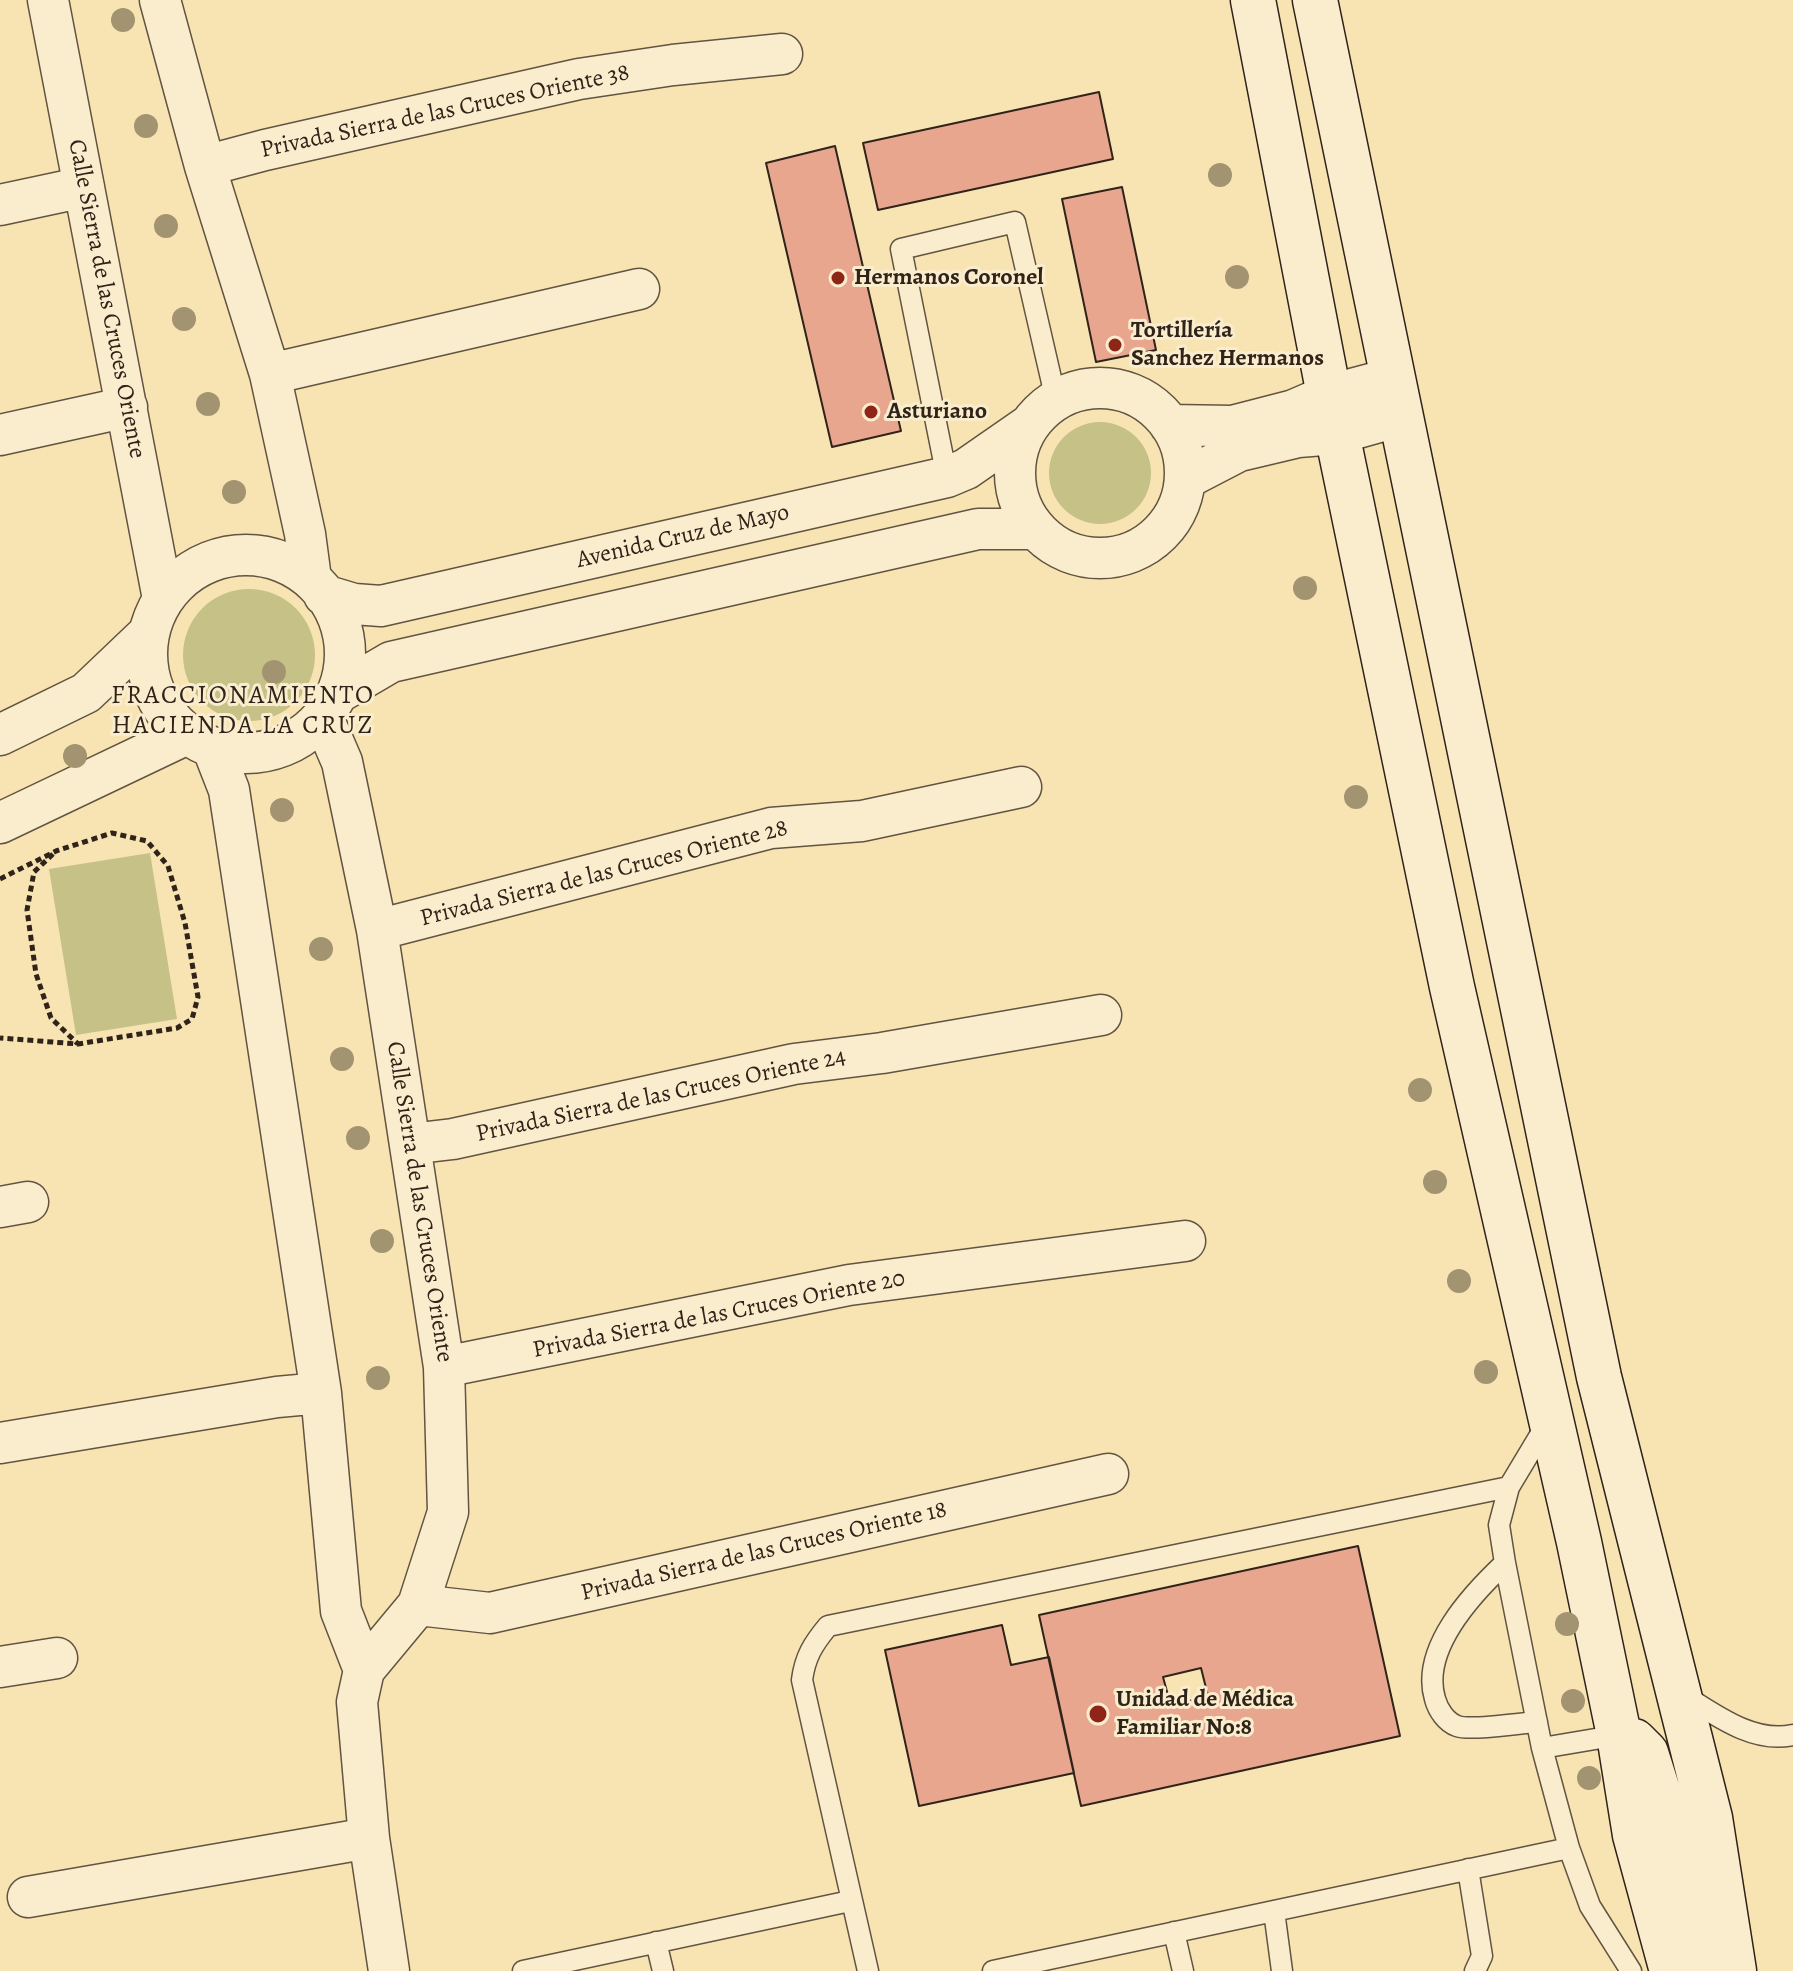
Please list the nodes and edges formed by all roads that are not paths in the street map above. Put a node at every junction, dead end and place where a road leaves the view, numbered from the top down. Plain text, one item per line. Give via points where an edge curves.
1 (48, 0) edge
2 (160, 0) edge
3 (1253, 0) edge
4 (1315, 0) edge
5 (782, 54) dead end
6 (205, 166) junction
7 (84, 187) junction
8 (0, 205) edge
9 (639, 289) dead end
10 (270, 374) junction
11 (1396, 397) junction
12 (127, 407) junction
13 (1042, 413) junction
14 (1332, 414) junction
15 (1170, 425) junction
16 (0, 435) edge
17 (947, 477) junction
18 (1187, 478) junction
19 (1035, 529) junction
20 (318, 587) junction
21 (156, 616) junction
22 (331, 706) junction
23 (0, 735) edge
24 (200, 742) junction
25 (1021, 787) dead end
26 (0, 823) edge
27 (377, 930) junction
28 (1101, 1015) dead end
29 (410, 1144) junction
30 (1185, 1241) dead end
31 (444, 1367) junction
32 (1599, 1377) junction
33 (321, 1393) junction
34 (1550, 1418) junction
35 (0, 1443) edge
36 (1108, 1474) dead end
37 (1509, 1487) junction
38 (1505, 1563) junction
39 (418, 1605) junction
40 (57, 1658) dead end
41 (0, 1667) edge
42 (364, 1670) junction
43 (1679, 1691) junction
44 (1537, 1722) junction
45 (1619, 1735) junction
46 (1793, 1735) edge
47 (1542, 1748) junction
48 (369, 1838) junction
49 (1569, 1848) junction
50 (1468, 1869) junction
51 (28, 1897) dead end
52 (850, 1901) junction
53 (1274, 1911) junction
54 (1174, 1932) junction
55 (656, 1942) junction
56 (389, 1971) edge
57 (523, 1971) edge
58 (663, 1971) edge
59 (868, 1971) edge
60 (993, 1971) edge
61 (1183, 1971) edge
62 (1282, 1971) edge
63 (1475, 1971) edge
64 (1631, 1971) edge
65 (1672, 1971) edge
66 (1701, 1971) edge
67 (1734, 1971) edge

1 - 7 street, Calle Sierra de las Cruces Oriente
2 - 6 street
3 - 14 main road
4 - 11 main road
5 - 6 street, Privada Sierra de las Cruces Oriente 38 via 579,79
6 - 10 street
7 - 8 street
7 - 12 street, Calle Sierra de las Cruces Oriente
9 - 10 street
10 - 20 street
11 - 14 street
11 - 32 main road
12 - 16 street
12 - 21 street, Calle Sierra de las Cruces Oriente
13 - 15 street via 1087,388 1111,388 1134,393
13 - 17 street, Avenida Cruz de Mayo
13 - 17 lane via 1015,222 901,249
13 - 19 street via 1017,451 1015,479 1021,505
14 - 15 street via 1294,410 1232,426
14 - 18 street via 1298,437 1239,451
14 - 34 main road via 1452,987
15 - 18 street via 1182,444
17 - 20 street, Avenida Cruz de Mayo via 381,606 354,604
18 - 19 street via 1177,513 1156,539 1127,555 1093,559 1061,550
19 - 22 street via 978,529 391,662
20 - 21 street via 284,562 252,555 219,558 190,572
20 - 22 street via 337,611 346,652
21 - 23 street via 86,693
21 - 24 street via 147,671 161,707
22 - 24 street via 300,739 273,750 243,754
22 - 27 street, Calle Sierra de las Cruces Oriente
24 - 26 street
24 - 33 street via 229,790
25 - 27 street, Privada Sierra de las Cruces Oriente 28 via 862,821 771,828
27 - 29 street, Calle Sierra de las Cruces Oriente
28 - 29 street, Privada Sierra de las Cruces Oriente 24 via 794,1064
29 - 31 street, Calle Sierra de las Cruces Oriente
30 - 31 street, Privada Sierra de las Cruces Oriente 20 via 849,1285
31 - 39 street, Calle Sierra de las Cruces Oriente via 448,1512
32 - 43 main road
32 - 45 main road via 1584,1426 1635,1716
33 - 35 street
33 - 42 street via 341,1611
34 - 37 lane
34 - 45 main road
36 - 39 street, Privada Sierra de las Cruces Oriente 18 via 490,1613
37 - 38 lane via 1499,1525
37 - 52 lane via 828,1626 811,1645 802,1680
38 - 44 lane
38 - 44 lane via 1453,1620 1433,1666 1433,1692 1438,1708 1459,1728
39 - 42 street, Calle Sierra de las Cruces Oriente
40 - 41 street
42 - 48 street via 357,1702
43 - 46 lane via 1727,1722 1776,1739
43 - 67 main road via 1710,1818
44 - 47 lane
45 - 47 lane
45 - 65 main road via 1635,1835
45 - 66 main road via 1646,1753 1670,1829
47 - 49 lane
48 - 51 street
48 - 56 street
49 - 50 lane
49 - 64 lane via 1590,1906
50 - 53 lane
50 - 63 lane via 1482,1956
52 - 55 lane
52 - 59 lane
53 - 54 lane
53 - 62 lane
54 - 60 lane
54 - 61 lane
55 - 57 lane
55 - 58 lane

